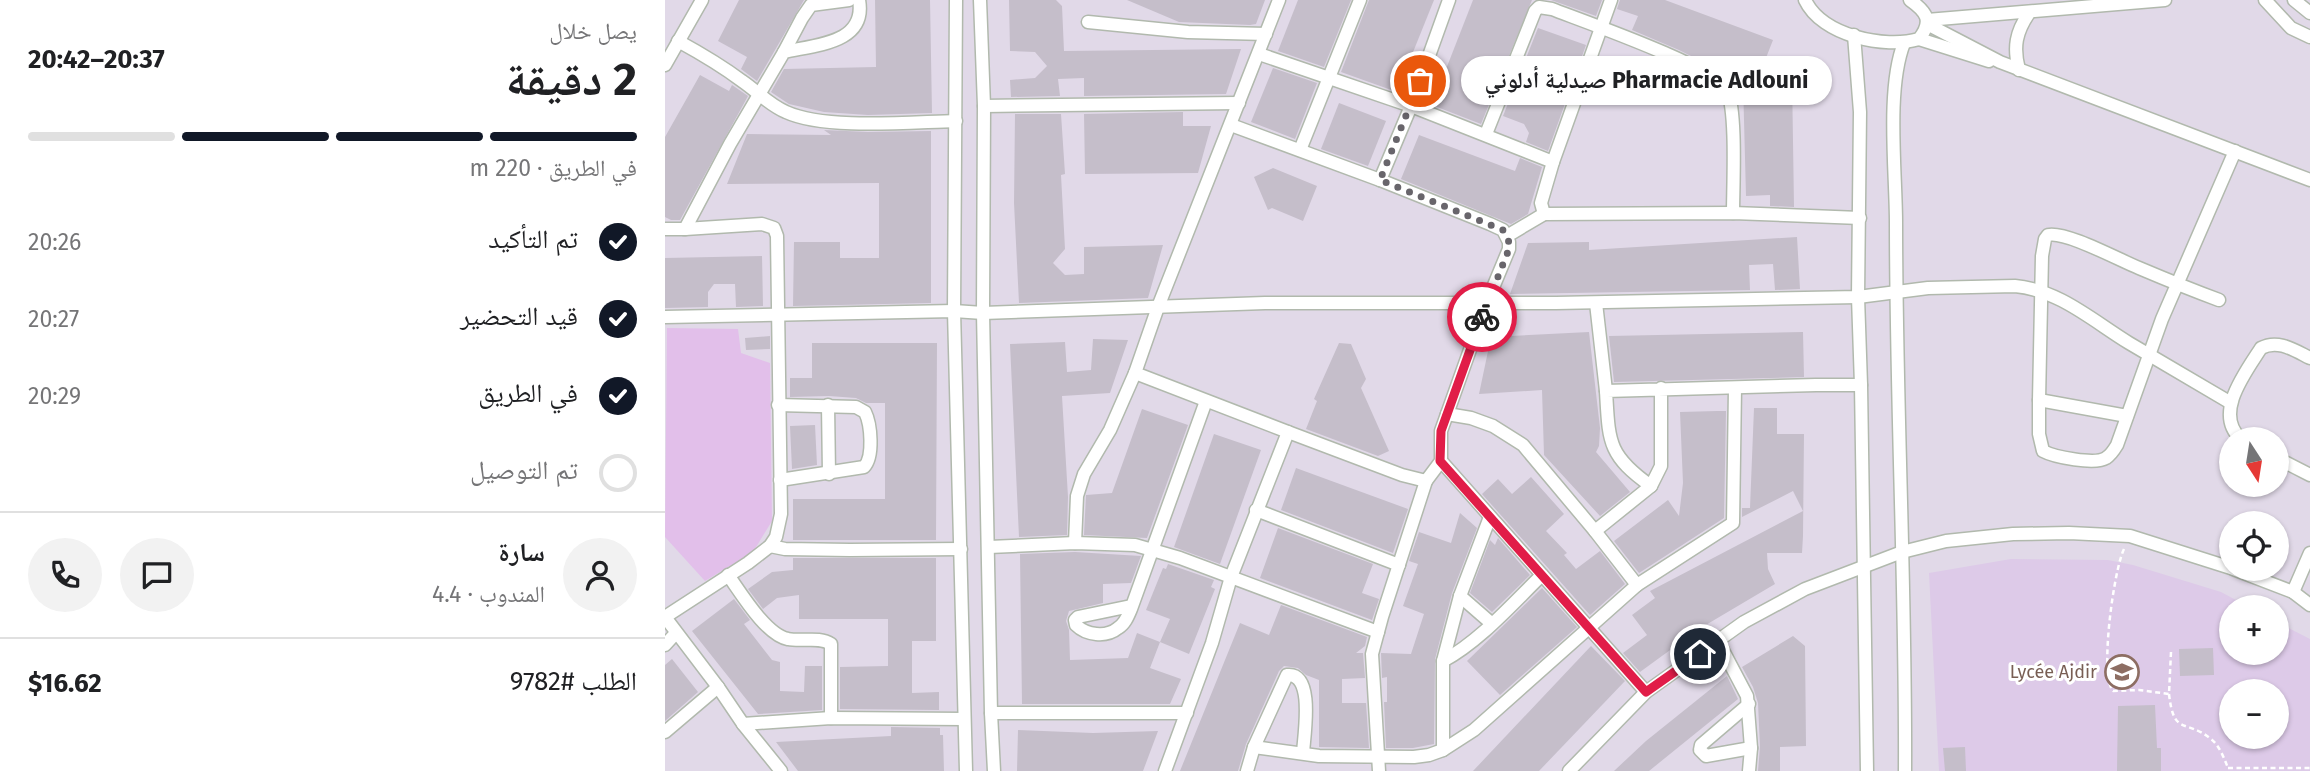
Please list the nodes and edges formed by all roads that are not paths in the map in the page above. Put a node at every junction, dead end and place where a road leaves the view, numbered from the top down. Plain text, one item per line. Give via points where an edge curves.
1 (849, 0) edge
2 (859, 0) edge
3 (956, 0) edge
4 (980, 0) edge
5 (1279, 0) edge
6 (1360, 0) edge
7 (1449, 0) edge
8 (1611, 0) edge
9 (1910, 0) edge
10 (2165, 0) edge
11 (2265, 0) edge
12 (2294, 0) edge
13 (698, 1) edge
14 (1803, 1) edge
15 (2029, 13) junction
16 (2310, 13) edge
17 (1087, 22) dead end
18 (1927, 22) junction
19 (1602, 27) junction
20 (1266, 34) junction
21 (1854, 35) junction
22 (2310, 37) edge
23 (1919, 39) junction
24 (678, 41) junction
25 (1904, 43) junction
26 (784, 52) junction
27 (1259, 54) junction
28 (2000, 62) junction
29 (665, 65) edge
30 (2019, 70) junction
31 (1329, 79) junction
32 (759, 94) junction
33 (1239, 103) junction
34 (984, 106) junction
35 (1411, 106) junction
36 (956, 121) junction
37 (1231, 125) junction
38 (1486, 134) junction
39 (1300, 150) junction
40 (2235, 151) junction
41 (1553, 162) junction
42 (1380, 180) junction
43 (2310, 180) edge
44 (1544, 214) junction
45 (1733, 214) junction
46 (1860, 218) junction
47 (665, 229) edge
48 (685, 229) junction
49 (1507, 236) junction
50 (2176, 284) junction
51 (1896, 292) junction
52 (2043, 293) junction
53 (1858, 297) junction
54 (2219, 300) dead end
55 (1487, 302) junction
56 (1595, 303) junction
57 (1158, 307) junction
58 (954, 311) junction
59 (983, 313) junction
60 (778, 315) junction
61 (665, 317) edge
62 (2149, 354) junction
63 (2310, 358) edge
64 (1135, 373) junction
65 (1861, 386) junction
66 (1661, 388) junction
67 (1735, 388) junction
68 (1606, 391) junction
69 (2039, 400) junction
70 (1206, 401) junction
71 (2231, 403) junction
72 (778, 405) junction
73 (828, 405) junction
74 (1447, 414) junction
75 (2127, 416) junction
76 (2231, 427) edge
77 (1288, 432) junction
78 (1440, 461) junction
79 (2289, 464) edge
80 (829, 474) junction
81 (2310, 475) edge
82 (780, 480) junction
83 (1426, 481) junction
84 (1651, 486) junction
85 (1256, 510) junction
86 (1490, 517) junction
87 (1595, 531) junction
88 (1075, 543) junction
89 (769, 546) junction
90 (989, 547) junction
91 (961, 549) junction
92 (1151, 550) junction
93 (1902, 552) junction
94 (2310, 553) edge
95 (2219, 564) edge
96 (1399, 565) junction
97 (1864, 565) junction
98 (728, 575) junction
99 (1542, 575) junction
100 (1231, 577) junction
101 (2265, 581) edge
102 (1637, 585) junction
103 (2293, 592) junction
104 (1461, 596) junction
105 (2310, 605) edge
106 (1131, 606) dead end
107 (665, 617) edge
108 (1491, 623) junction
109 (1589, 629) junction
110 (1378, 632) junction
111 (676, 633) junction
112 (1718, 641) junction
113 (665, 645) edge
114 (1443, 661) junction
115 (718, 687) junction
116 (1646, 692) junction
117 (1749, 704) junction
118 (991, 713) junction
119 (1187, 713) junction
120 (831, 718) junction
121 (964, 719) junction
122 (743, 724) junction
123 (665, 732) edge
124 (1254, 747) junction
125 (1751, 748) junction
126 (1443, 750) junction
127 (1303, 753) junction
128 (1379, 757) junction
129 (781, 771) edge
130 (966, 771) edge
131 (994, 771) edge
132 (1165, 771) edge
133 (1247, 771) edge
134 (1379, 771) edge
135 (1569, 771) edge
136 (1749, 771) edge
137 (1867, 771) edge
138 (1905, 771) edge

1 - 26 street via 811,5
2 - 26 street via 860,15 845,36
3 - 36 street
4 - 34 street
5 - 20 street
6 - 31 street
7 - 35 street
8 - 19 street
9 - 18 street via 1924,12
10 - 15 street
11 - 22 street via 2291,28
12 - 16 street
13 - 24 street
14 - 21 street via 1830,25
15 - 18 street
15 - 30 street via 2016,40
17 - 20 street
18 - 23 street
18 - 28 street
19 - 38 street via 1544,7 1535,11
19 - 41 street
19 - 45 street via 1726,86 1732,114
20 - 27 street
21 - 25 street
21 - 46 street
23 - 25 street
23 - 28 street
24 - 29 street
24 - 32 street
25 - 51 street via 1896,78
26 - 32 street
27 - 31 street
27 - 33 street
28 - 30 street
30 - 40 street
31 - 35 street
31 - 39 street
32 - 36 street via 777,108 811,121
32 - 48 street
33 - 34 street
33 - 37 street
34 - 59 street
35 - 38 street
35 - 42 street
36 - 58 street
37 - 39 street
37 - 57 street
38 - 41 street
39 - 42 street
40 - 43 street
40 - 50 street
41 - 44 street via 1541,203
42 - 49 street via 1490,224
44 - 45 street
44 - 49 street
45 - 46 street
46 - 53 street
47 - 48 street
48 - 60 street via 761,224 774,228
49 - 55 street via 1507,259
50 - 52 street via 2053,234 2045,239 2042,256
50 - 54 street
50 - 62 street
51 - 52 street via 1980,286
51 - 53 street
51 - 93 street
52 - 62 street via 2072,305
52 - 69 street
53 - 56 street
53 - 65 street
55 - 56 street
55 - 57 street
55 - 74 street
56 - 68 street
57 - 59 street
57 - 64 street
58 - 59 street
58 - 60 street
58 - 91 street
59 - 90 street
60 - 61 street
60 - 72 street
62 - 71 street
62 - 75 street
63 - 71 street via 2273,343 2260,348
64 - 70 street
64 - 88 street via 1084,474 1077,496
65 - 67 street
65 - 97 street
66 - 67 street
66 - 68 street
66 - 84 street via 1661,466
67 - 102 street via 1733,523
68 - 84 street via 1612,446
69 - 75 street
69 - 75 street via 2041,447 2054,456 2106,458 2117,445
70 - 77 street
70 - 92 street
71 - 76 street
72 - 73 street
72 - 82 street
73 - 80 street
73 - 80 street via 856,407 865,412 869,425 869,458 864,467
74 - 78 street
74 - 87 street via 1493,426 1523,445
77 - 83 street
77 - 85 street
78 - 83 street
78 - 86 street
79 - 81 street
80 - 82 street
82 - 89 street via 779,526
83 - 96 street
84 - 87 street
85 - 96 street
85 - 100 street
86 - 99 street
86 - 104 street
87 - 102 street
88 - 90 street
88 - 92 street via 1135,545
89 - 91 street
89 - 98 street
90 - 118 street
91 - 121 street
92 - 100 street
92 - 106 street
93 - 95 street via 1946,541 2069,533 2130,537
93 - 97 street
93 - 138 street
94 - 103 street
96 - 110 street
97 - 112 street via 1777,603
97 - 137 street
98 - 107 street
98 - 120 street via 775,634 831,645
99 - 108 street
99 - 109 street
100 - 110 street
100 - 119 street
101 - 103 street
102 - 109 street
103 - 105 street
104 - 108 street
104 - 114 street
107 - 111 street
108 - 114 street
109 - 116 street
109 - 126 street via 1483,723
110 - 128 street via 1372,654
111 - 113 street
111 - 115 street
112 - 116 street
112 - 117 street
114 - 126 street
115 - 122 street
115 - 123 street
116 - 135 street
117 - 125 street
117 - 125 street via 1700,750 1706,756
118 - 119 street
118 - 131 street
119 - 132 street
120 - 121 street
120 - 122 street
121 - 130 street
122 - 129 street
124 - 127 street
124 - 127 street via 1283,678 1291,674 1300,679 1304,691
124 - 133 street
125 - 136 street
126 - 128 street via 1414,757
127 - 128 street
128 - 134 street

